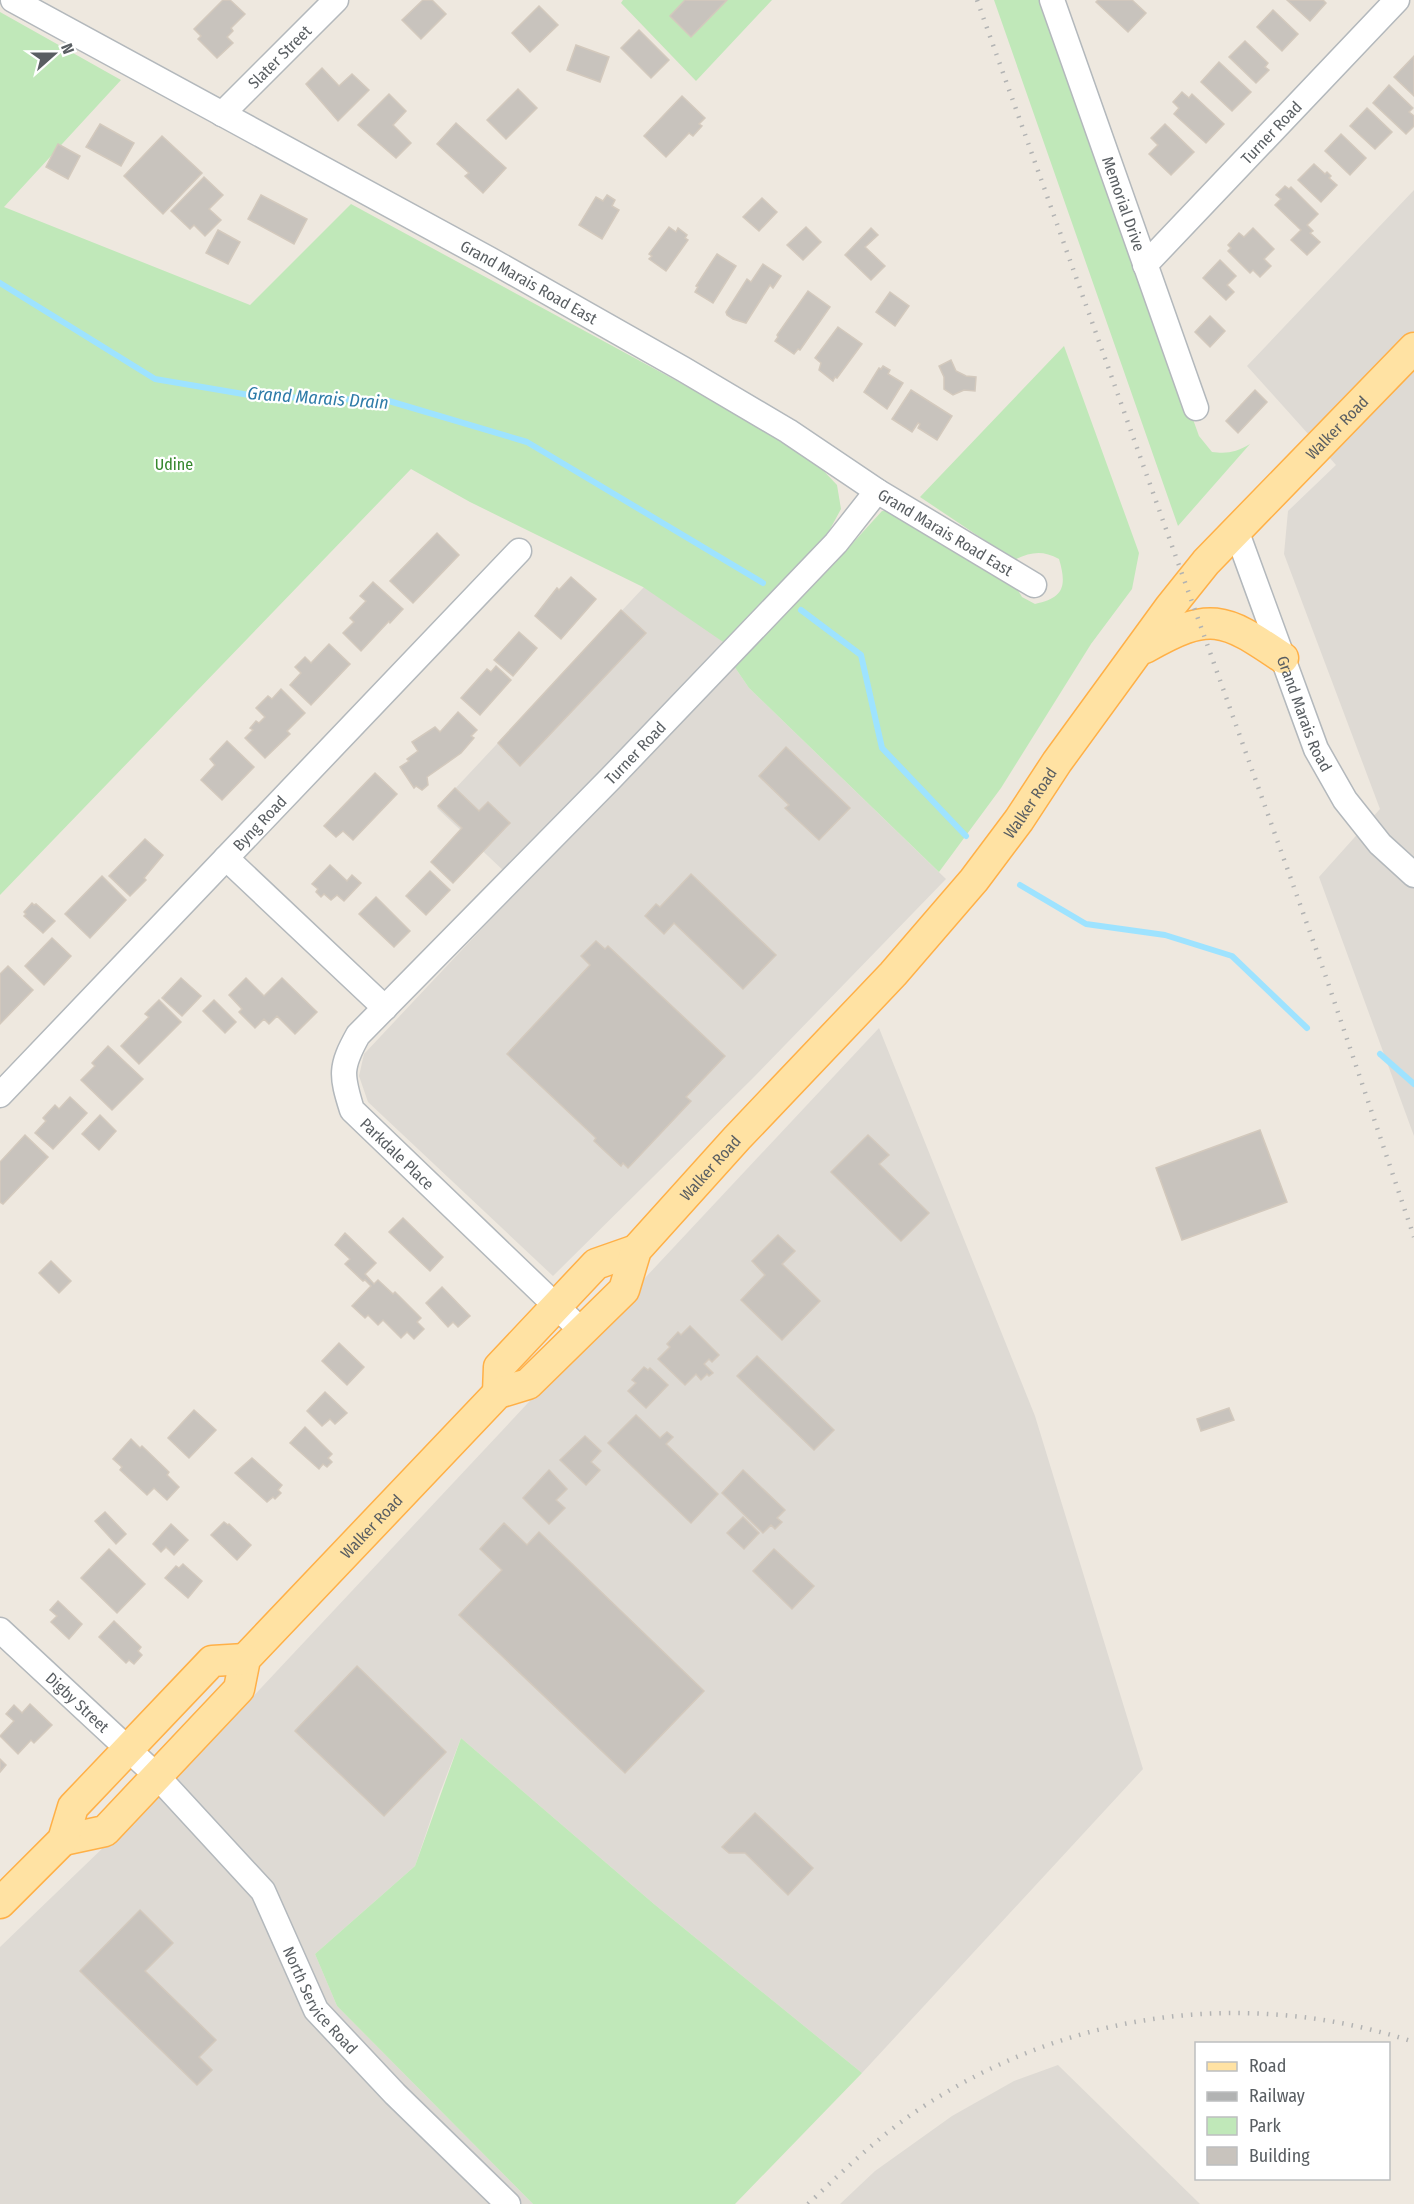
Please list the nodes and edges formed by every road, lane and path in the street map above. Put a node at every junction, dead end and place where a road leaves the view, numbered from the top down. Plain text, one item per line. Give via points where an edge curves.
1 (13, 0) edge
2 (336, 0) edge
3 (1052, 0) edge
4 (1397, 0) edge
5 (222, 114) junction
6 (1146, 265) junction
7 (1414, 348) edge
8 (1196, 408) dead end
9 (877, 491) junction
10 (1236, 530) junction
11 (519, 551) dead end
12 (1034, 585) dead end
13 (1137, 652) junction
14 (1283, 658) junction
15 (226, 858) junction
16 (1414, 875) edge
17 (385, 1008) junction
18 (0, 1095) edge
19 (636, 1250) junction
20 (556, 1306) junction
21 (581, 1330) junction
22 (498, 1393) junction
23 (0, 1630) edge
24 (244, 1659) junction
25 (128, 1748) junction
26 (157, 1776) junction
27 (63, 1840) junction
28 (0, 1903) edge
29 (508, 2204) edge

1 - 5 street, Grand Marais Road East
2 - 5 street, Slater Street
3 - 6 street, Memorial Drive
4 - 6 street, Turner Road
5 - 9 street, Grand Marais Road East via 683,369 788,431
6 - 8 street, Memorial Drive
7 - 10 main road, Walker Road
9 - 12 street, Grand Marais Road East
9 - 17 street, Turner Road via 828,552
10 - 13 main road, Walker Road via 1206,562
10 - 14 street, Grand Marais Road
11 - 15 street, Byng Road
13 - 14 main road via 1177,630 1203,623 1223,623
13 - 19 main road, Walker Road via 968,887 893,974
14 - 16 street, Grand Marais Road via 1316,749 1345,800 1380,844
15 - 17 street
15 - 18 street, Byng Road
17 - 20 street, Parkdale Place via 358,1035 345,1058 344,1084 352,1110
19 - 20 main road, Walker Road via 596,1264
19 - 21 main road, Walker Road via 624,1290
20 - 21 street, Parkdale Place
20 - 22 main road, Walker Road via 499,1367
21 - 22 main road, Walker Road via 528,1384
22 - 24 main road, Walker Road
23 - 25 street, Digby Street
24 - 25 main road via 212,1661
24 - 26 main road via 239,1689
25 - 26 street, Digby Street
25 - 27 main road via 73,1807
26 - 27 main road via 105,1831
26 - 29 street, North Service Road via 263,1891 316,2010
27 - 28 main road

